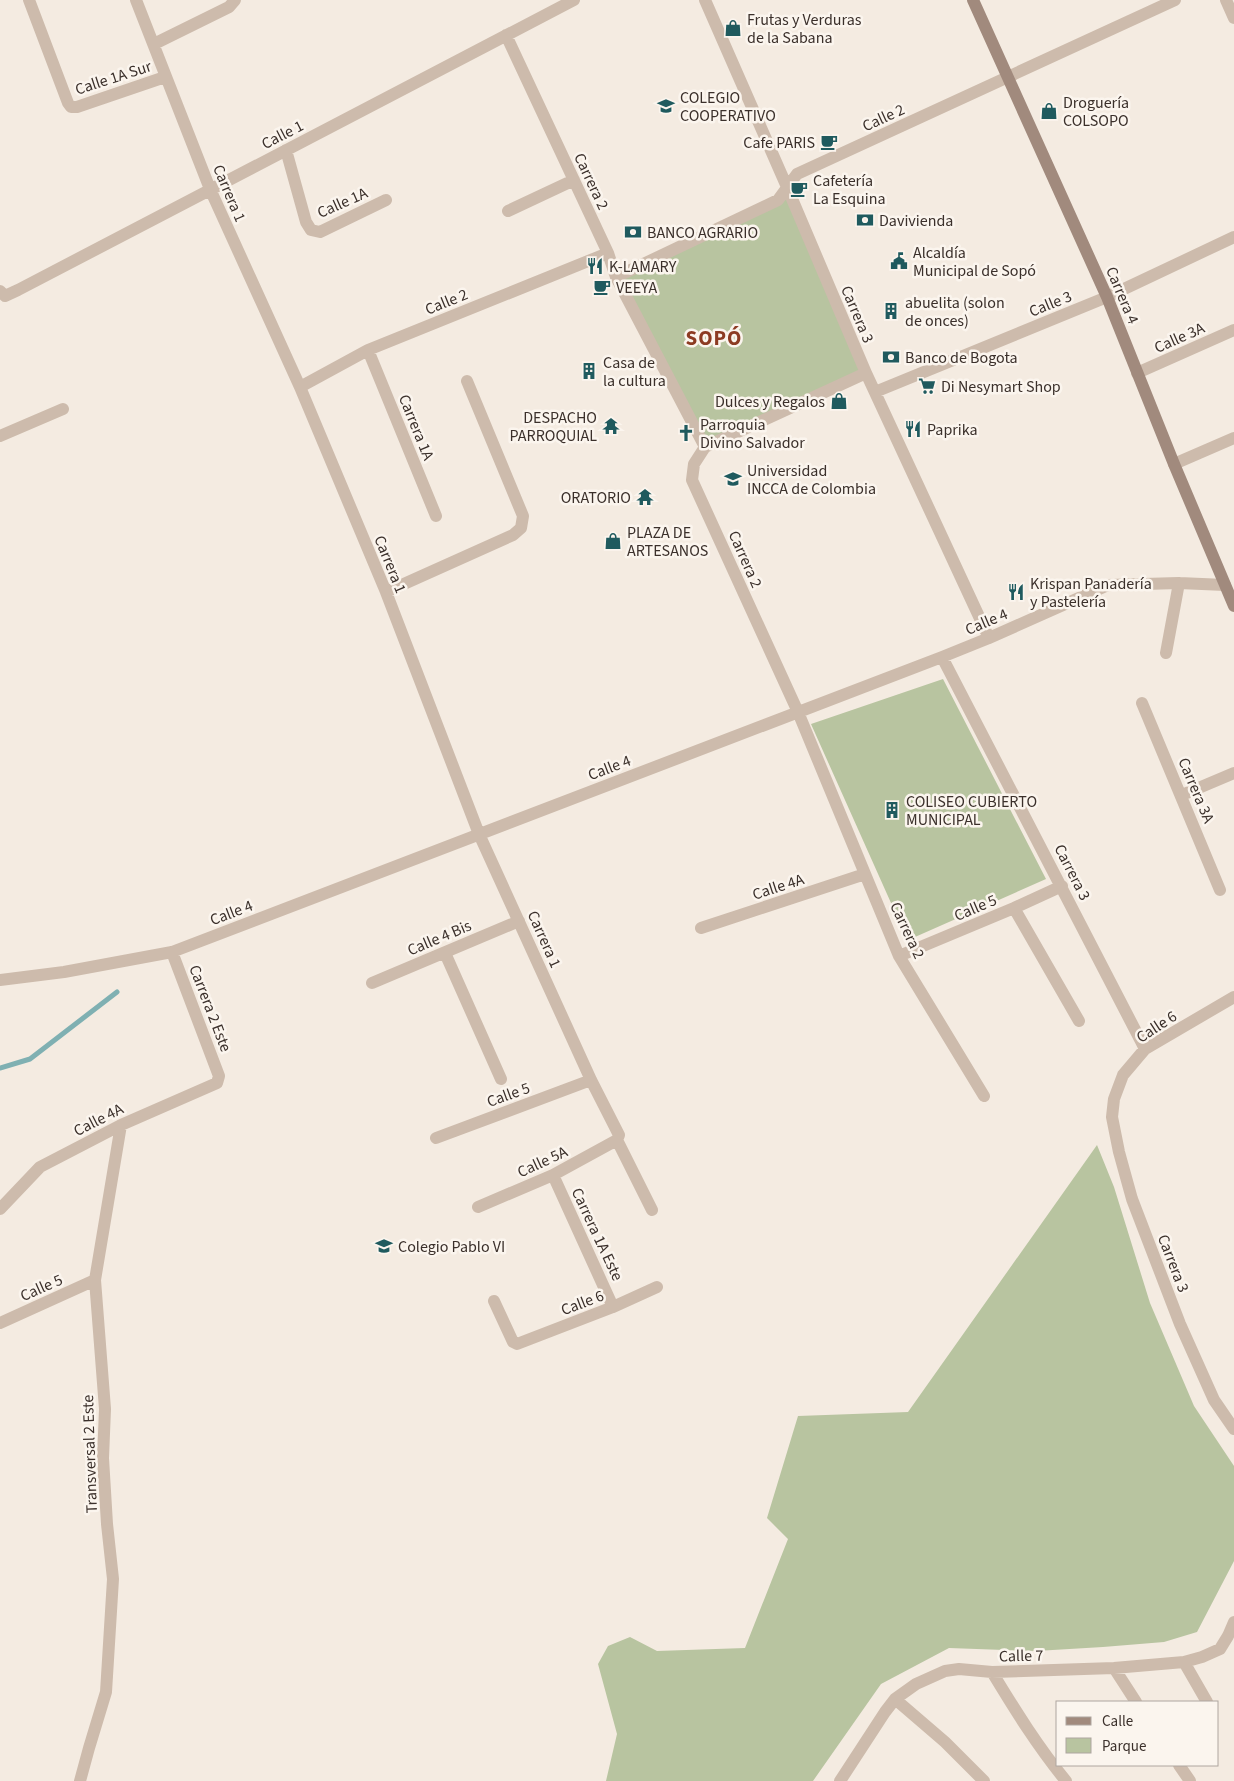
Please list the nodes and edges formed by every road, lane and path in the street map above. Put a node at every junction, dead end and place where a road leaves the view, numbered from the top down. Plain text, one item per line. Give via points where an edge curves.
1 (29, 0) edge
2 (136, 0) edge
3 (235, 0) edge
4 (574, 0) edge
5 (705, 0) edge
6 (973, 0) edge
7 (1175, 0) edge
8 (1226, 0) edge
9 (1234, 18) edge
10 (506, 35) junction
11 (154, 44) junction
12 (165, 77) junction
13 (1009, 77) junction
14 (286, 150) junction
15 (574, 180) junction
16 (787, 186) junction
17 (210, 189) junction
18 (386, 200) dead end
19 (508, 211) dead end
20 (1234, 237) edge
21 (608, 253) junction
22 (616, 277) junction
23 (3, 294) edge
24 (1107, 297) junction
25 (1234, 330) edge
26 (368, 350) junction
27 (866, 373) junction
28 (1137, 373) junction
29 (467, 381) dead end
30 (300, 387) junction
31 (875, 392) junction
32 (63, 409) dead end
33 (0, 436) edge
34 (1234, 438) edge
35 (705, 447) junction
36 (1174, 464) junction
37 (436, 516) dead end
38 (1179, 583) junction
39 (1225, 585) junction
40 (386, 592) junction
41 (1234, 606) edge
42 (989, 638) junction
43 (1166, 653) dead end
44 (942, 657) junction
45 (1142, 703) dead end
46 (798, 712) junction
47 (1234, 773) edge
48 (1182, 795) junction
49 (479, 834) junction
50 (865, 874) junction
51 (1062, 886) junction
52 (1220, 890) dead end
53 (1014, 908) junction
54 (519, 921) junction
55 (701, 928) dead end
56 (172, 952) junction
57 (445, 953) junction
58 (899, 956) junction
59 (0, 980) edge
60 (372, 984) dead end
61 (1234, 997) edge
62 (1079, 1021) dead end
63 (1145, 1049) junction
64 (219, 1076) joint
65 (501, 1080) dead end
66 (591, 1080) junction
67 (984, 1096) dead end
68 (1114, 1099) joint
69 (121, 1125) junction
70 (436, 1138) dead end
71 (617, 1140) junction
72 (553, 1175) junction
73 (478, 1207) dead end
74 (0, 1209) edge
75 (652, 1210) dead end
76 (95, 1280) junction
77 (657, 1288) dead end
78 (494, 1301) dead end
79 (613, 1307) junction
80 (0, 1323) edge
81 (1234, 1429) edge
82 (1234, 1622) edge
83 (1184, 1662) junction
84 (1114, 1668) junction
85 (992, 1672) junction
86 (896, 1699) junction
87 (1135, 1701) edge
88 (1207, 1701) edge
89 (1180, 1766) edge
90 (80, 1781) edge
91 (840, 1781) edge
92 (984, 1781) edge
93 (1066, 1781) edge
94 (1190, 1781) edge

1 - 12 street, Calle 1A Sur via 71,106 77,107
2 - 11 street, Carrera 1
3 - 11 street, Calle 1A Sur via 229,7
4 - 10 street, Calle 1
5 - 16 street, Carrera 3
6 - 13 main road, Carrera 4
7 - 13 street, Calle 2
8 - 9 street
10 - 14 street, Calle 1
10 - 15 street, Carrera 2
11 - 12 street, Carrera 1
12 - 17 street, Carrera 1
13 - 16 street, Calle 2 via 797,174
13 - 24 main road, Carrera 4
14 - 17 street, Calle 1
14 - 18 street, Calle 1A via 311,230 320,232
15 - 19 street
15 - 21 street, Carrera 2
16 - 22 street, Calle 2 via 778,200
16 - 27 street, Carrera 3
17 - 23 street, Calle 1
17 - 30 street, Carrera 1
20 - 24 street, Calle 3
21 - 22 street, Carrera 2
21 - 26 street, Calle 2
22 - 35 street, Carrera 2
24 - 28 main road, Carrera 4
24 - 31 street, Calle 3
25 - 28 street, Calle 3A
26 - 30 street, Calle 2
26 - 37 street, Carrera 1A
27 - 31 street, Carrera 3
27 - 35 street
28 - 36 main road, Carrera 4
29 - 40 street via 522,516 521,528 513,535
30 - 40 street, Carrera 1
31 - 42 street, Carrera 3
32 - 33 street
34 - 36 street
35 - 46 street, Carrera 2 via 694,464 692,480
36 - 39 main road, Carrera 4
38 - 39 street, Calle 4
38 - 42 street, Calle 4 via 1108,585
38 - 43 street
39 - 41 main road, Carrera 4
40 - 49 street, Carrera 1
42 - 44 street, Calle 4
44 - 46 street, Calle 4
44 - 51 street, Carrera 3
45 - 48 street, Carrera 3A
46 - 49 street, Calle 4
46 - 50 street, Carrera 2
47 - 48 street
48 - 52 street, Carrera 3A
49 - 54 street, Carrera 1
49 - 56 street, Calle 4
50 - 55 street, Calle 4A
50 - 58 street, Carrera 2
51 - 53 street, Calle 5
51 - 63 street, Carrera 3
53 - 58 street, Calle 5
53 - 62 street
54 - 57 street, Calle 4 Bis
54 - 66 street, Carrera 1
56 - 59 street, Calle 4
56 - 64 street, Carrera 2 Este
57 - 60 street, Calle 4 Bis
57 - 65 street
58 - 67 street, Carrera 2
61 - 63 street, Calle 6
63 - 68 street, Calle 6 via 1123,1075
64 - 69 street, Calle 4A via 211,1087
66 - 70 street, Calle 5
66 - 71 street, Carrera 1 via 619,1135
68 - 81 street, Carrera 3 via 1112,1117 1132,1199 1180,1324 1214,1400
69 - 74 street, Calle 4A via 40,1167
69 - 76 street, Transversal 2 Este
71 - 72 street, Calle 5A
71 - 75 street, Carrera 1
72 - 73 street, Calle 5A
72 - 79 street, Carrera 1A Este
76 - 80 street, Calle 5
76 - 90 street, Transversal 2 Este via 105,1409 103,1458 113,1579 106,1692
77 - 79 street, Calle 6
78 - 79 street, Calle 6 via 513,1342 517,1344
82 - 83 street, Calle 7 via 1220,1649
83 - 84 street, Calle 7
83 - 88 street
84 - 85 street, Calle 7
84 - 87 street
85 - 86 street, Calle 7 via 945,1671 916,1684
85 - 93 street via 1045,1756
86 - 91 street, Calle 7
86 - 92 street
89 - 94 street

